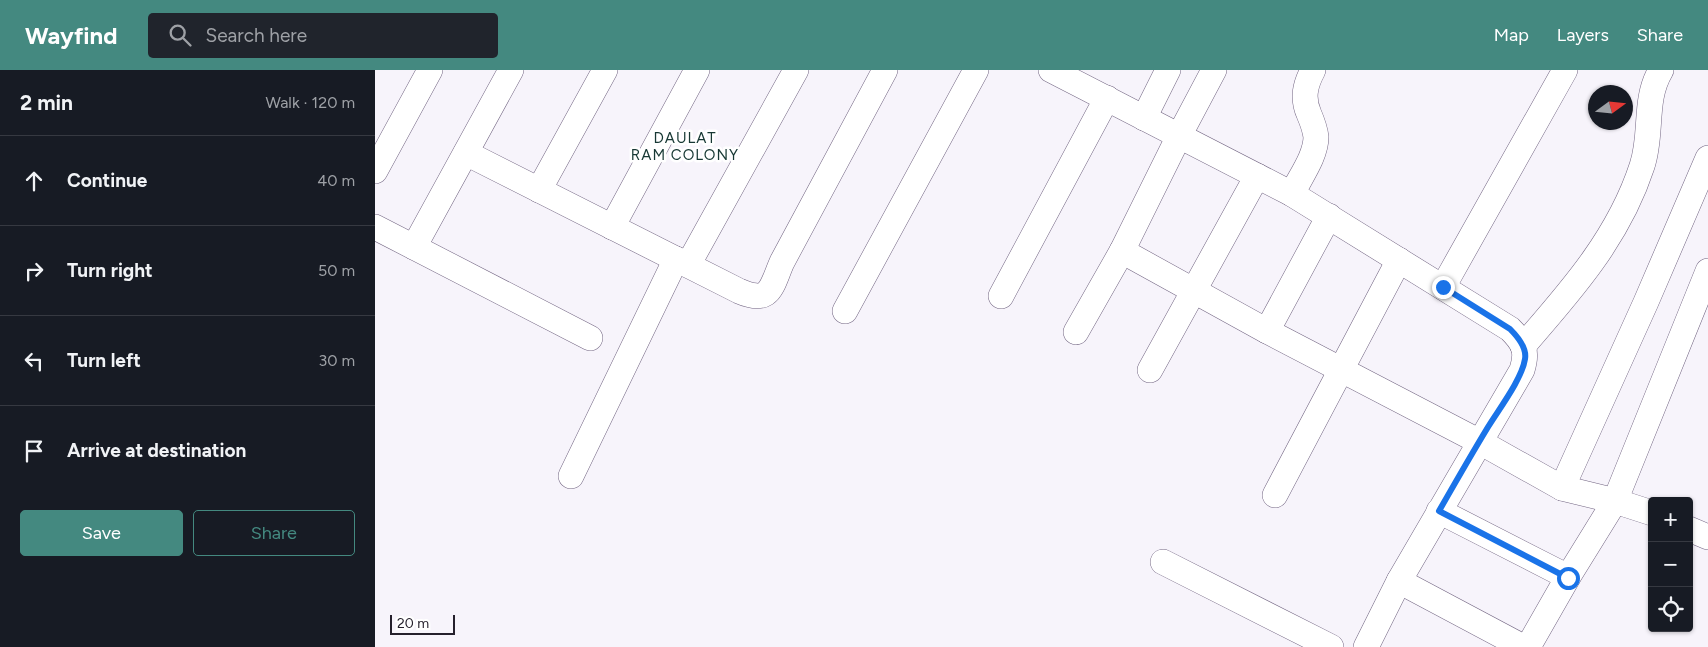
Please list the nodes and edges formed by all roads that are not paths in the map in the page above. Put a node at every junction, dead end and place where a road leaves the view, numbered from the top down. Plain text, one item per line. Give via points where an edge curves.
1 (430, 70) edge
2 (511, 70) edge
3 (605, 70) edge
4 (697, 70) edge
5 (795, 70) edge
6 (885, 70) edge
7 (976, 70) edge
8 (1168, 70) edge
9 (1215, 70) edge
10 (1313, 70) edge
11 (1565, 70) edge
12 (1661, 70) edge
13 (1065, 73) edge
14 (1107, 98) junction
15 (1144, 118) junction
16 (1179, 136) junction
17 (466, 153) junction
18 (1708, 158) edge
19 (375, 171) edge
20 (1257, 176) junction
21 (539, 190) junction
22 (1291, 194) junction
23 (1329, 216) junction
24 (612, 226) junction
25 (375, 227) edge
26 (414, 247) junction
27 (1122, 251) junction
28 (1399, 260) junction
29 (682, 262) junction
30 (1708, 271) edge
31 (1443, 287) junction
32 (1193, 291) junction
33 (1001, 296) dead end
34 (845, 312) dead end
35 (1267, 331) junction
36 (1076, 332) dead end
37 (590, 338) dead end
38 (1523, 346) junction
39 (1150, 370) dead end
40 (1342, 370) junction
41 (1479, 442) junction
42 (571, 476) dead end
43 (1562, 488) junction
44 (1275, 495) dead end
45 (1615, 501) junction
46 (1439, 511) junction
47 (1648, 512) edge
48 (1693, 531) edge
49 (1708, 537) edge
50 (1163, 562) dead end
51 (1568, 578) junction
52 (1399, 582) junction
53 (1331, 647) edge
54 (1366, 647) edge
55 (1523, 647) edge
56 (1529, 647) edge

1 - 19 street
2 - 17 street
3 - 21 street
4 - 24 street
5 - 29 street
6 - 29 street via 768,292 752,296
7 - 34 street
8 - 15 street
9 - 16 street
10 - 22 street via 1304,95 1314,128 1315,144
11 - 31 street
12 - 38 street via 1652,90 1642,166 1626,205 1605,245
13 - 14 street
14 - 15 street
14 - 33 street
15 - 16 street
16 - 20 street
16 - 27 street
17 - 21 street
17 - 26 street
18 - 43 street
20 - 22 street
20 - 32 street
21 - 24 street
22 - 23 street
23 - 28 street
23 - 35 street
24 - 29 street
25 - 26 street
26 - 37 street
27 - 32 street
27 - 36 street
28 - 31 street
28 - 40 street
29 - 42 street
30 - 45 street
31 - 38 street via 1510,329
32 - 35 street
32 - 39 street
35 - 40 street
38 - 41 street via 1526,357 1522,370
40 - 41 street
40 - 44 street
41 - 43 street
41 - 46 street
43 - 45 street
45 - 47 street
45 - 51 street
46 - 51 street
46 - 52 street
48 - 49 street
50 - 53 street
51 - 56 street
52 - 54 street
52 - 55 street

